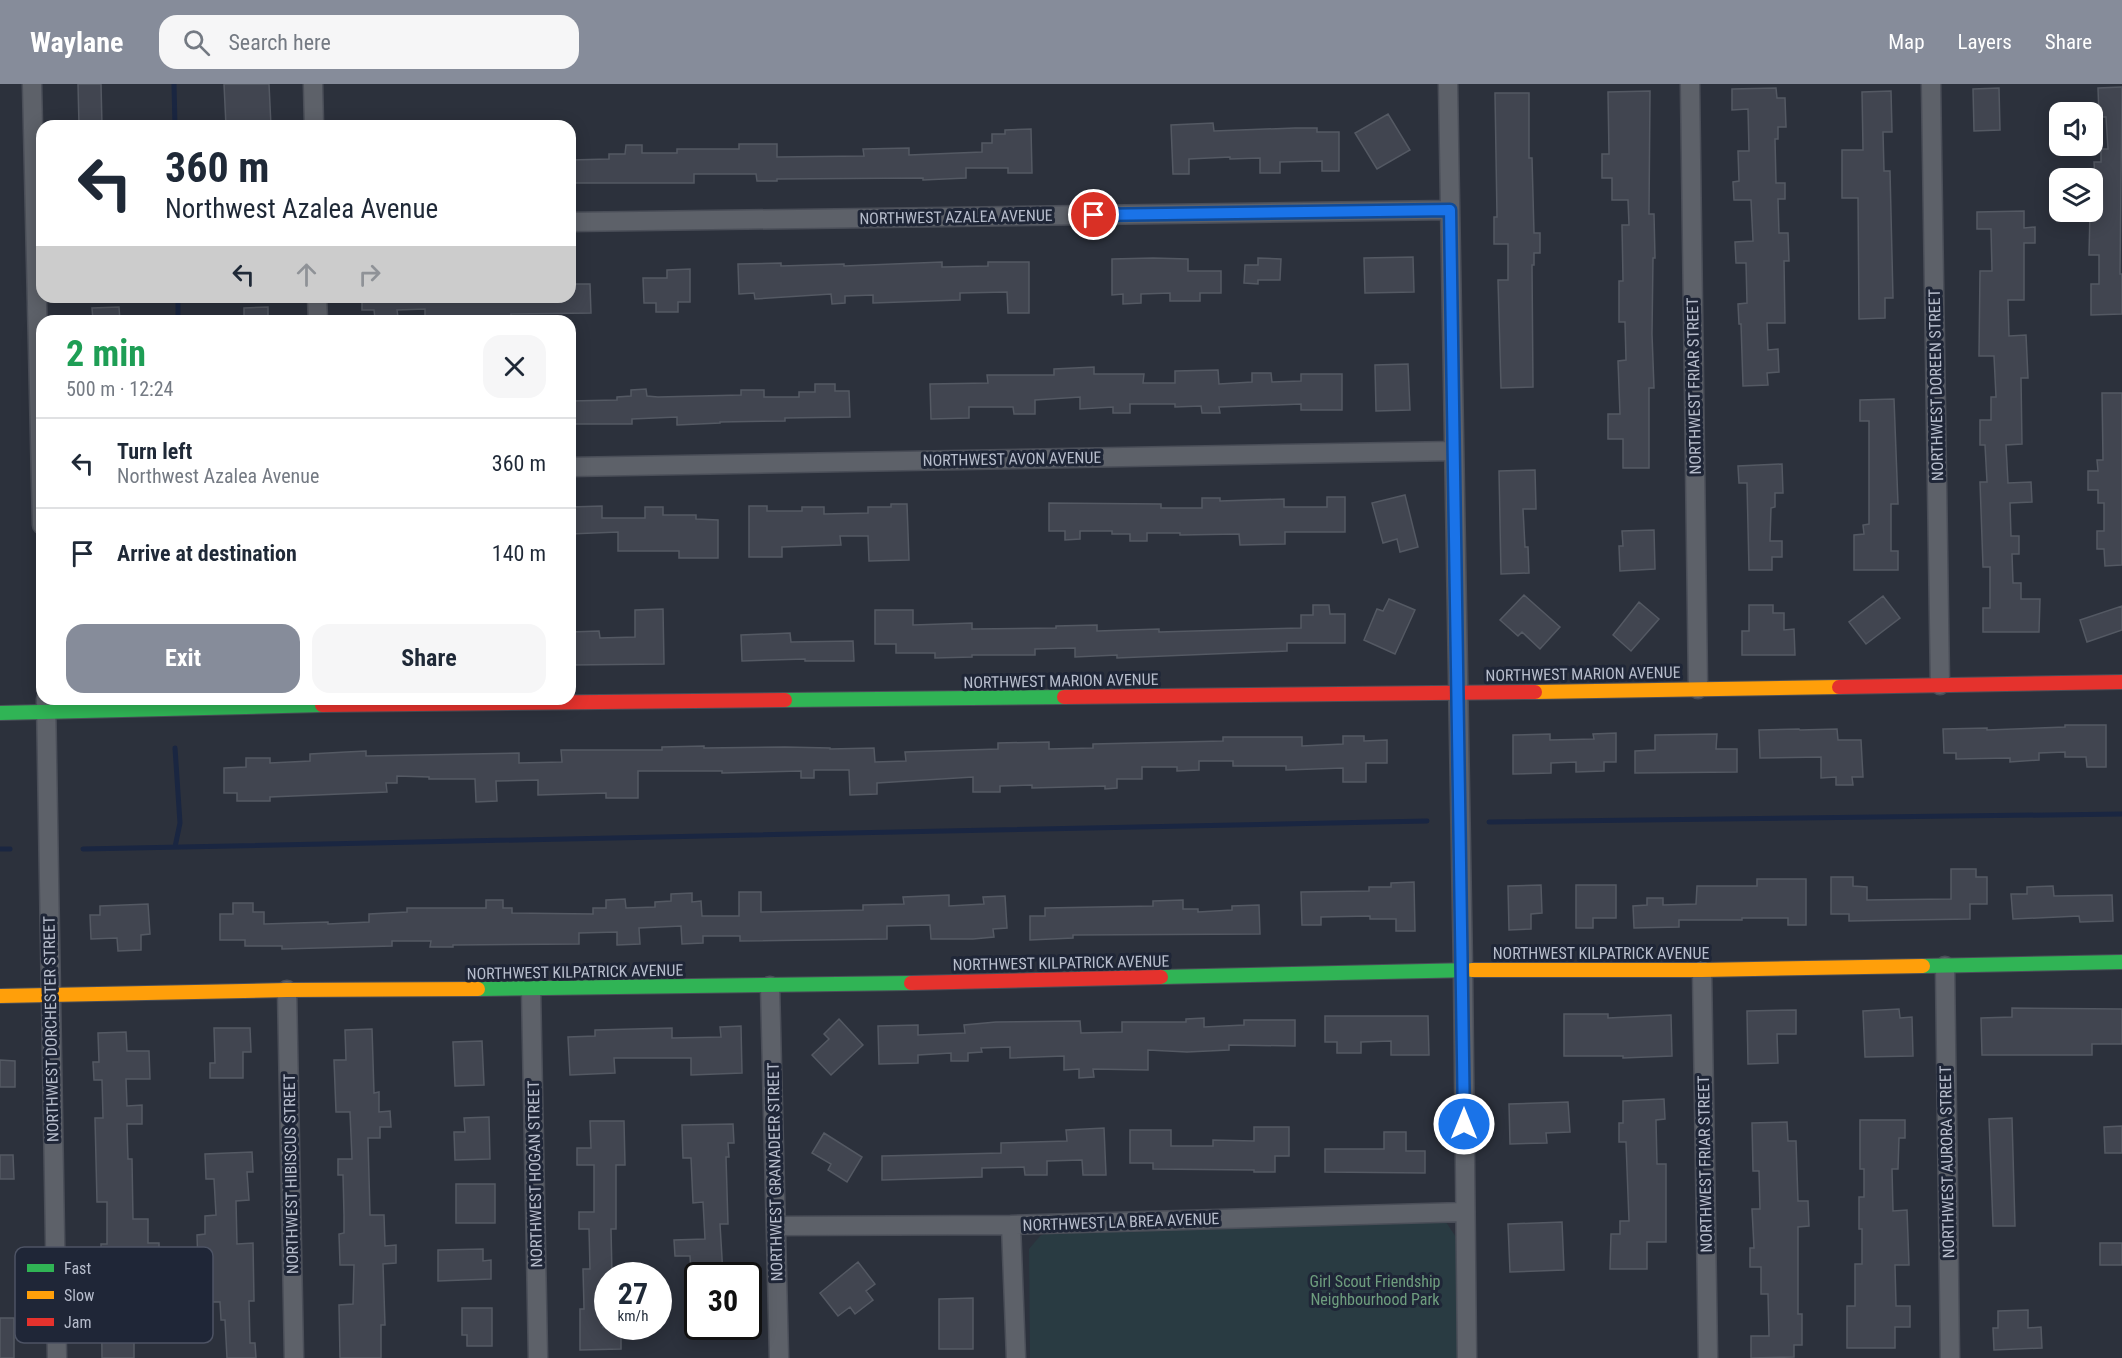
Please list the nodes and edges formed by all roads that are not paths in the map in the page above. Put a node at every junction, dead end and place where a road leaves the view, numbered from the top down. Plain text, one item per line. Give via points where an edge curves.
1 (32, 84) edge
2 (314, 84) edge
3 (1448, 84) edge
4 (1690, 84) edge
5 (1931, 84) edge
6 (314, 120) edge
7 (1450, 210) junction
8 (576, 222) edge
9 (36, 260) edge
10 (1454, 451) junction
11 (576, 467) edge
12 (2122, 682) edge
13 (1940, 685) junction
14 (1698, 689) junction
15 (1459, 693) junction
16 (576, 700) edge
17 (46, 705) edge
18 (0, 713) edge
19 (2122, 962) edge
20 (1945, 966) junction
21 (1463, 970) junction
22 (1701, 970) junction
23 (770, 986) junction
24 (531, 989) junction
25 (287, 990) junction
26 (50, 994) junction
27 (0, 996) edge
28 (1465, 1212) junction
29 (1011, 1225) junction
30 (776, 1226) junction
31 (55, 1247) edge
32 (57, 1343) edge
33 (57, 1358) edge
34 (294, 1358) edge
35 (538, 1358) edge
36 (779, 1358) edge
37 (1016, 1358) edge
38 (1467, 1358) edge
39 (1708, 1358) edge
40 (1950, 1358) edge

1 - 9 street
2 - 6 street
3 - 7 street
4 - 14 street, NORTHWEST FRIAR STREET
5 - 13 street, NORTHWEST DOREEN STREET
7 - 8 street, NORTHWEST AZALEA AVENUE
7 - 10 street
10 - 11 street, NORTHWEST AVON AVENUE
10 - 15 street
12 - 13 street, NORTHWEST MARION AVENUE
13 - 14 street, NORTHWEST MARION AVENUE
14 - 15 street, NORTHWEST MARION AVENUE
15 - 16 street, NORTHWEST MARION AVENUE
15 - 21 street
17 - 18 street, NORTHWEST MARION AVENUE
17 - 26 street, NORTHWEST DORCHESTER STREET
19 - 20 street, NORTHWEST KILPATRICK AVENUE
20 - 22 street, NORTHWEST KILPATRICK AVENUE
20 - 40 street, NORTHWEST AURORA STREET
21 - 22 street, NORTHWEST KILPATRICK AVENUE
21 - 23 street, NORTHWEST KILPATRICK AVENUE
21 - 28 street
22 - 39 street, NORTHWEST FRIAR STREET
23 - 24 street, NORTHWEST KILPATRICK AVENUE
23 - 30 street, NORTHWEST GRANADEER STREET
24 - 25 street, NORTHWEST KILPATRICK AVENUE
24 - 35 street, NORTHWEST HOGAN STREET
25 - 26 street, NORTHWEST KILPATRICK AVENUE
25 - 34 street, NORTHWEST HIBISCUS STREET
26 - 27 street, NORTHWEST KILPATRICK AVENUE
26 - 31 street, NORTHWEST DORCHESTER STREET
28 - 29 street, NORTHWEST LA BREA AVENUE
28 - 38 street
29 - 30 street, NORTHWEST LA BREA AVENUE
29 - 37 street
30 - 36 street, NORTHWEST GRANADEER STREET
32 - 33 street, NORTHWEST DORCHESTER STREET

